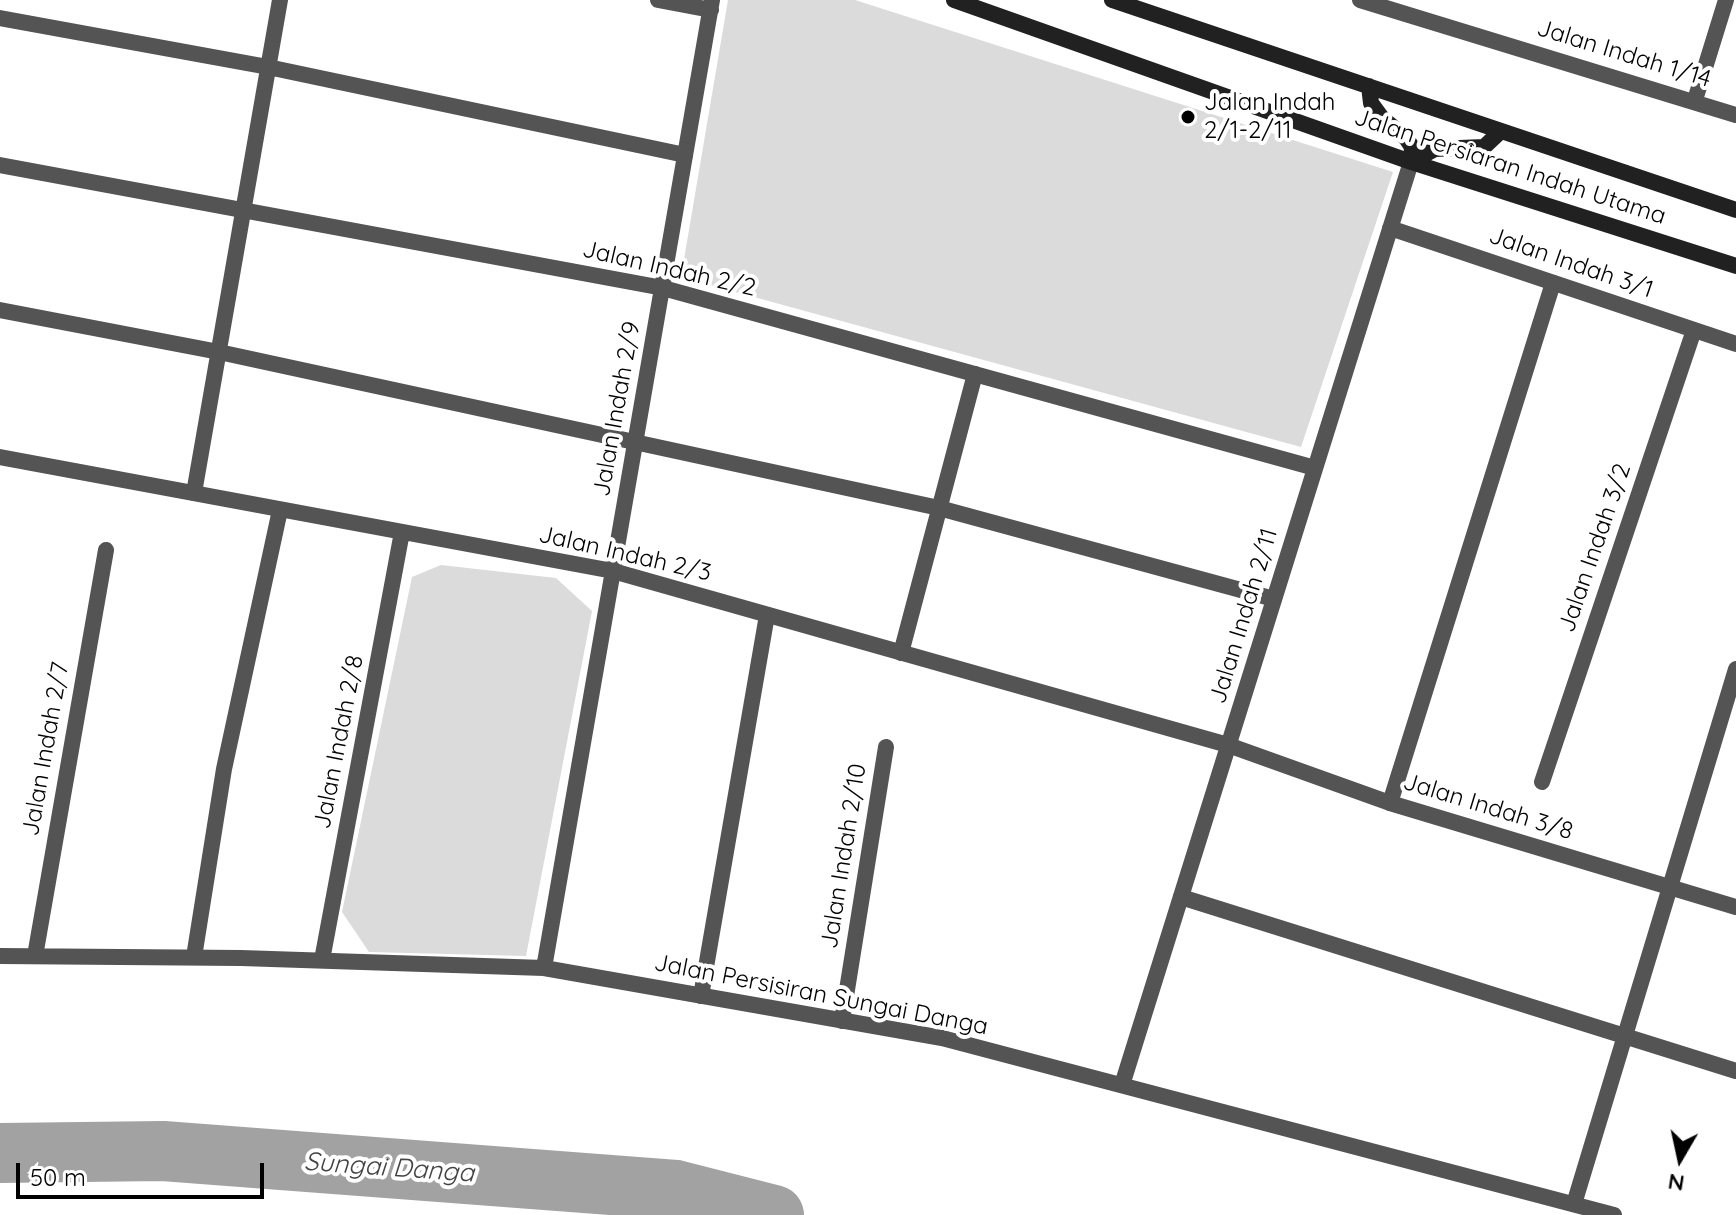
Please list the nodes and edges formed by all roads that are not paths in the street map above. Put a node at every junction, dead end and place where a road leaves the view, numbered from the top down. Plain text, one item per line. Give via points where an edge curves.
1 (280, 0) edge
2 (658, 0) edge
3 (954, 0) edge
4 (1112, 0) edge
5 (1360, 0) edge
6 (1726, 0) edge
7 (712, 5) edge
8 (984, 6) edge
9 (0, 18) edge
10 (268, 67) junction
11 (1369, 86) junction
12 (1695, 100) junction
13 (1736, 115) edge
14 (1501, 131) junction
15 (685, 155) junction
16 (1411, 162) junction
17 (0, 165) edge
18 (244, 210) junction
19 (1736, 210) edge
20 (1390, 228) junction
21 (1736, 266) edge
22 (1553, 283) junction
23 (663, 288) junction
24 (0, 310) edge
25 (1694, 330) junction
26 (1736, 344) edge
27 (219, 352) junction
28 (975, 374) junction
29 (636, 440) junction
30 (0, 457) edge
31 (1315, 468) junction
32 (194, 493) junction
33 (939, 508) junction
34 (280, 510) junction
35 (402, 532) junction
36 (106, 550) dead end
37 (613, 571) junction
38 (1274, 599) junction
39 (767, 615) junction
40 (901, 653) junction
41 (1736, 669) edge
42 (1228, 745) junction
43 (886, 747) dead end
44 (1542, 782) dead end
45 (1390, 803) junction
46 (1669, 887) junction
47 (1181, 897) junction
48 (1736, 907) edge
49 (0, 956) edge
50 (35, 956) junction
51 (194, 957) junction
52 (322, 960) junction
53 (544, 968) junction
54 (701, 996) junction
55 (842, 1021) junction
56 (1624, 1036) junction
57 (1736, 1071) edge
58 (1122, 1085) junction
59 (1574, 1204) junction
60 (1614, 1215) edge

1 - 10 street
2 - 7 street
3 - 8 main road, Jalan Persiaran Indah Utama
4 - 11 main road, Jalan Persiaran Indah Utama
5 - 12 street, Jalan Indah 1/14
6 - 12 street
7 - 15 street, Jalan Indah 2/9
8 - 16 main road, Jalan Persiaran Indah Utama
9 - 10 street
10 - 15 street
10 - 18 street
11 - 14 main road, Jalan Persiaran Indah Utama
11 - 16 main road via 1371,103 1412,147
12 - 13 street, Jalan Indah 1/14
14 - 16 main road via 1484,147 1435,149
14 - 19 main road, Jalan Persiaran Indah Utama
15 - 23 street, Jalan Indah 2/9
16 - 20 street, Jalan Indah 2/11
16 - 21 main road, Jalan Persiaran Indah Utama
17 - 18 street, Jalan Indah 2/2
18 - 23 street, Jalan Indah 2/2
18 - 27 street
20 - 22 street, Jalan Indah 3/1
20 - 31 street, Jalan Indah 2/11
22 - 25 street, Jalan Indah 3/1
22 - 45 street
23 - 28 street, Jalan Indah 2/2
23 - 29 street, Jalan Indah 2/9
24 - 27 street
25 - 26 street, Jalan Indah 3/1
25 - 44 street, Jalan Indah 3/2
27 - 29 street
27 - 32 street
28 - 31 street, Jalan Indah 2/2
28 - 33 street
29 - 33 street
29 - 37 street, Jalan Indah 2/9
30 - 32 street, Jalan Indah 2/3
31 - 38 street, Jalan Indah 2/11
32 - 34 street, Jalan Indah 2/3
33 - 38 street
33 - 40 street
34 - 35 street, Jalan Indah 2/3
34 - 51 street via 224,769
35 - 37 street, Jalan Indah 2/3
35 - 52 street, Jalan Indah 2/8
36 - 50 street, Jalan Indah 2/7
37 - 39 street, Jalan Indah 2/3
37 - 53 street, Jalan Indah 2/9
38 - 42 street, Jalan Indah 2/11
39 - 40 street, Jalan Indah 2/3
39 - 54 street
40 - 42 street, Jalan Indah 2/3
41 - 46 street
42 - 45 street, Jalan Indah 3/8
42 - 47 street, Jalan Indah 2/11
43 - 55 street, Jalan Indah 2/10
45 - 46 street, Jalan Indah 3/8
46 - 48 street, Jalan Indah 3/8
46 - 56 street
47 - 56 street
47 - 58 street, Jalan Indah 2/11
49 - 50 street, Jalan Persisiran Sungai Danga
50 - 51 street, Jalan Persisiran Sungai Danga
51 - 52 street, Jalan Persisiran Sungai Danga
52 - 53 street, Jalan Persisiran Sungai Danga
53 - 54 street, Jalan Persisiran Sungai Danga
54 - 55 street, Jalan Persisiran Sungai Danga
55 - 58 street, Jalan Persisiran Sungai Danga via 942,1038
56 - 57 street
56 - 59 street
58 - 59 street, Jalan Persisiran Sungai Danga
59 - 60 street, Jalan Persisiran Sungai Danga

